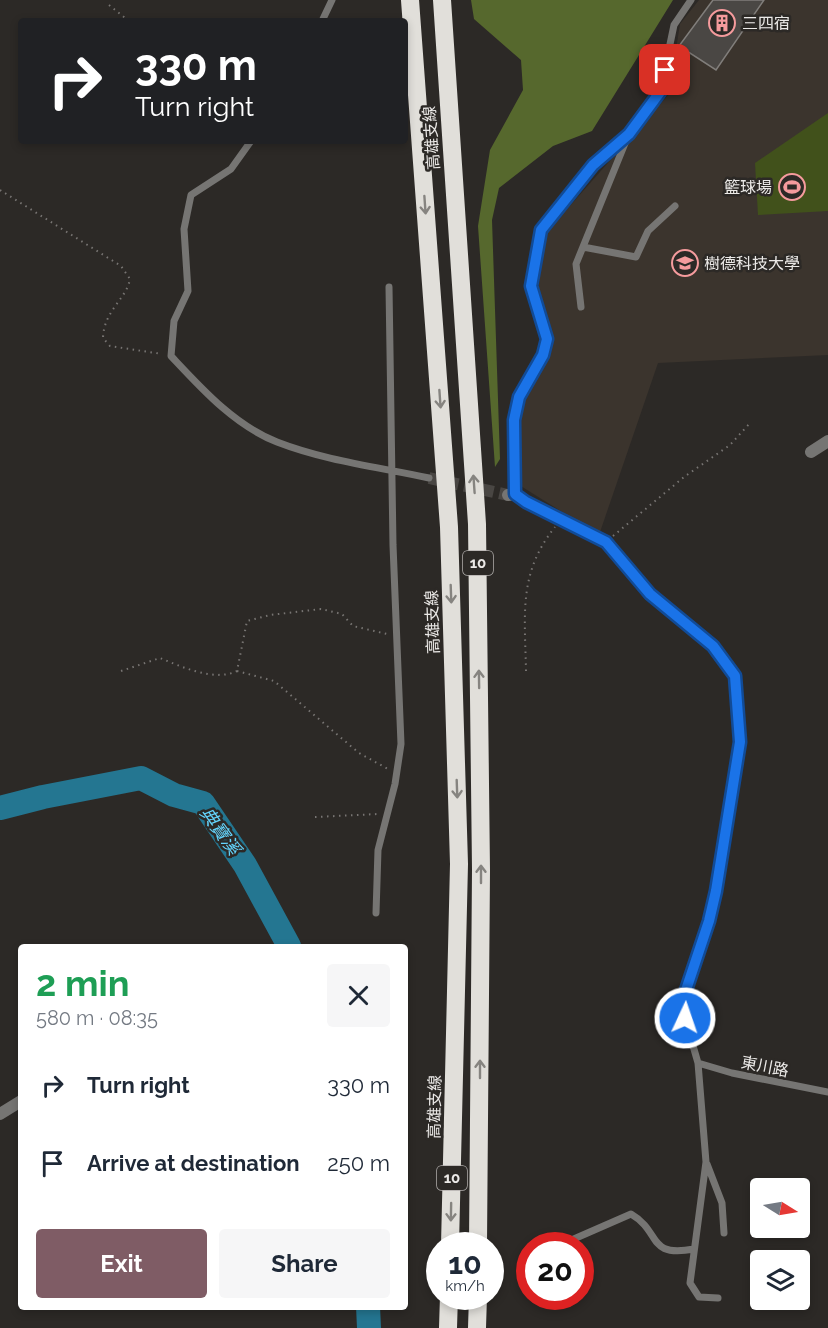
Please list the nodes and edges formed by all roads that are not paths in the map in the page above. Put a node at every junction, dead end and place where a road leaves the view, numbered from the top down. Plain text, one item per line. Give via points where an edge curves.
1 (332, 0) edge
2 (410, 0) edge
3 (442, 0) edge
4 (691, 0) edge
5 (323, 18) edge
6 (629, 134) junction
7 (249, 144) edge
8 (675, 207) dead end
9 (583, 247) junction
10 (389, 287) dead end
11 (581, 307) dead end
12 (828, 441) edge
13 (812, 452) dead end
14 (393, 471) junction
15 (429, 478) tunnel mouth
16 (375, 913) dead end
17 (698, 1063) junction
18 (828, 1092) edge
19 (18, 1103) edge
20 (0, 1114) edge
21 (706, 1162) junction
22 (450, 1232) edge
23 (478, 1232) edge
24 (591, 1232) edge
25 (724, 1233) dead end
26 (694, 1249) junction
27 (718, 1298) dead end
28 (449, 1310) edge
29 (478, 1310) edge
30 (448, 1328) edge
31 (477, 1328) edge

1 - 5 lane
2 -> 22 highway, 高雄支線 / 10 via 449,527 459,864
23 -> 3 highway, 高雄支線 / 10 via 481,870 477,524
4 - 6 lane via 674,25 660,92
6 - 9 lane
6 - 17 lane via 593,165 541,230 531,286 547,339 543,355 519,397 514,420 512,494 606,542 650,594 713,646 735,676 740,742 709,921 686,990 685,1018
7 - 14 lane via 231,169 191,195 184,229 188,291 174,321 171,356 217,404 276,442 363,468
8 - 9 lane via 648,231 636,257
9 - 11 lane via 576,264
10 - 14 lane
12 - 13 street
14 - 15 lane
14 - 16 lane via 401,744 378,850
17 - 18 lane, 東川路
17 - 21 lane
19 - 20 street
21 - 25 lane via 722,1203
21 - 26 lane
24 - 26 lane via 631,1215 643,1221 656,1245 674,1253
26 - 27 lane via 690,1283 699,1297
28 - 30 highway
29 - 31 highway

